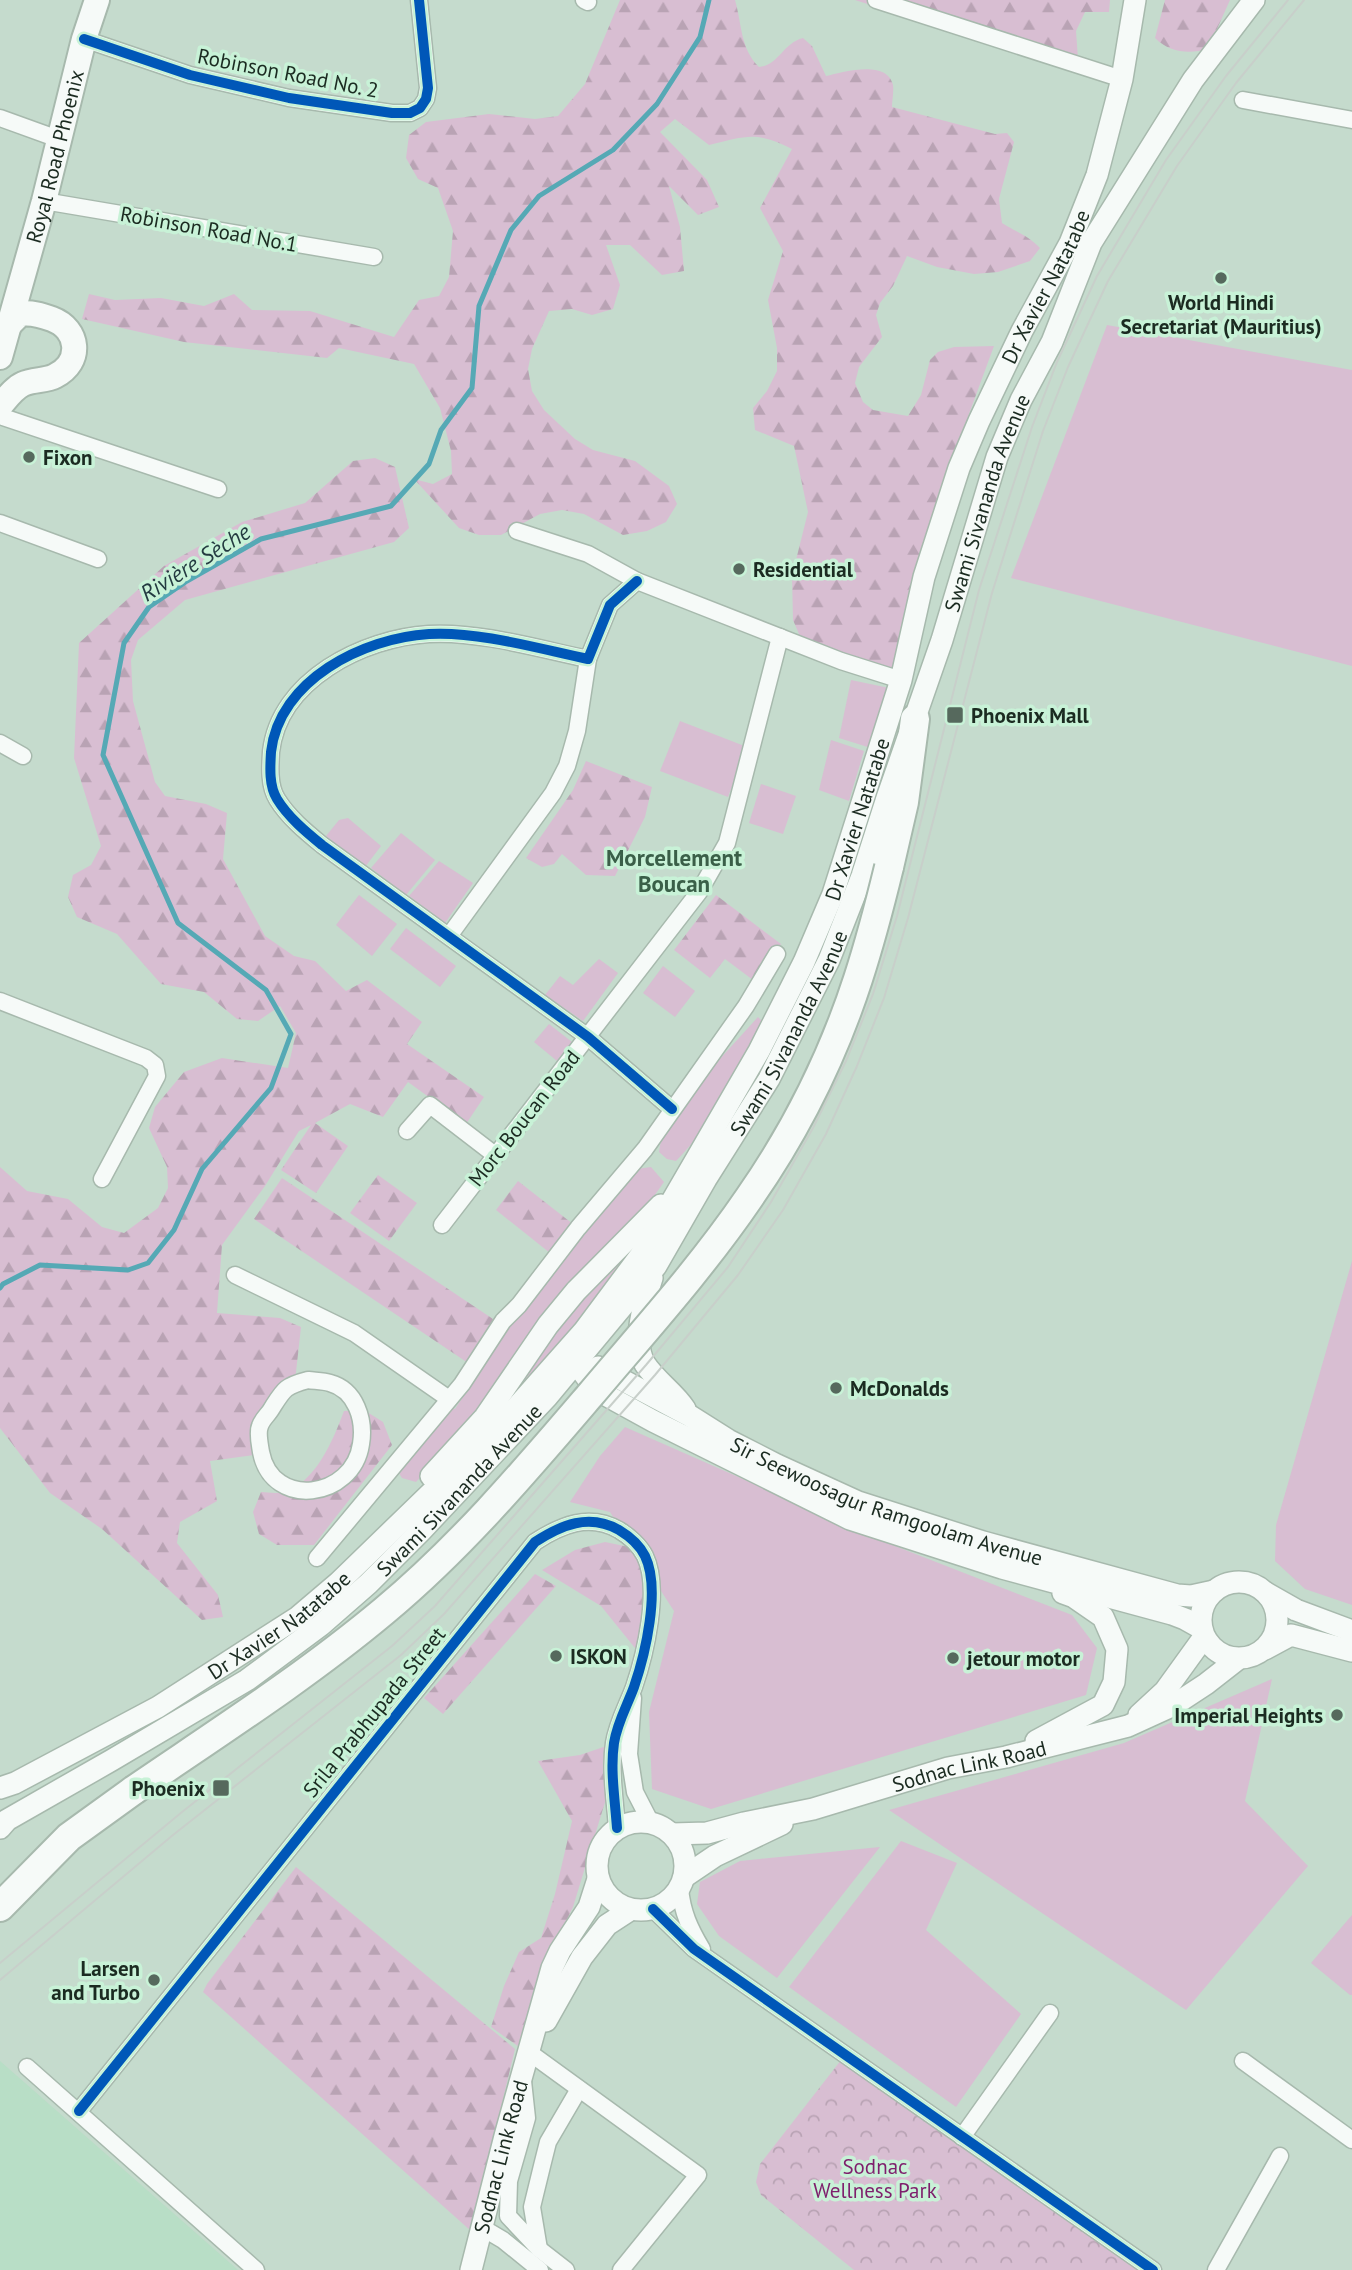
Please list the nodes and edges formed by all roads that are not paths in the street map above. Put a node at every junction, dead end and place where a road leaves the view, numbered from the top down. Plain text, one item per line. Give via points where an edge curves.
1 (97, 0) edge
2 (419, 0) edge
3 (876, 0) edge
4 (1135, 0) edge
5 (1254, 0) edge
6 (84, 39) junction
7 (1122, 79) junction
8 (1243, 100) dead end
9 (0, 118) edge
10 (1352, 120) edge
11 (61, 140) junction
12 (44, 201) junction
13 (374, 257) dead end
14 (24, 274) junction
15 (39, 314) junction
16 (8, 326) junction
17 (0, 356) edge
18 (0, 406) edge
19 (0, 416) edge
20 (218, 489) dead end
21 (0, 523) edge
22 (517, 531) dead end
23 (98, 559) dead end
24 (637, 581) junction
25 (780, 637) junction
26 (588, 659) junction
27 (901, 680) junction
28 (915, 719) junction
29 (0, 743) edge
30 (23, 756) dead end
31 (449, 936) junction
32 (777, 954) dead end
33 (0, 1001) edge
34 (587, 1037) junction
35 (673, 1109) junction
36 (407, 1131) dead end
37 (495, 1155) junction
38 (102, 1179) dead end
39 (679, 1188) junction
40 (442, 1225) dead end
41 (656, 1266) junction
42 (235, 1275) dead end
43 (583, 1331) junction
44 (577, 1361) junction
45 (551, 1370) junction
46 (449, 1399) junction
47 (690, 1416) junction
48 (653, 1422) junction
49 (517, 1430) junction
50 (353, 1466) junction
51 (380, 1480) junction
52 (317, 1558) dead end
53 (1002, 1568) junction
54 (338, 1584) junction
55 (1214, 1591) junction
56 (1264, 1592) junction
57 (1352, 1631) edge
58 (1203, 1633) junction
59 (1264, 1649) junction
60 (1352, 1651) edge
61 (1238, 1659) junction
62 (634, 1688) junction
63 (1128, 1726) junction
64 (1006, 1757) junction
65 (0, 1788) edge
66 (813, 1810) junction
67 (651, 1823) junction
68 (0, 1828) edge
69 (617, 1828) junction
70 (671, 1834) junction
71 (598, 1879) junction
72 (682, 1883) junction
73 (0, 1908) edge
74 (653, 1909) junction
75 (630, 1910) junction
76 (709, 1960) junction
77 (1050, 2013) dead end
78 (531, 2049) junction
79 (1243, 2061) dead end
80 (27, 2067) dead end
81 (523, 2075) junction
82 (579, 2089) junction
83 (79, 2111) junction
84 (962, 2137) junction
85 (1352, 2140) edge
86 (1280, 2156) dead end
87 (516, 2225) junction
88 (481, 2227) junction
89 (539, 2249) junction
90 (256, 2270) edge
91 (471, 2270) edge
92 (540, 2270) edge
93 (566, 2270) edge
94 (621, 2270) edge
95 (1153, 2270) edge
96 (1216, 2270) edge

1 - 6 main road, Royal Road Phoenix
2 - 6 street, Robinson Road No. 2 via 428,88 420,108 410,113 276,95 190,75
3 - 7 street
4 - 7 main road, Dr Xavier Natatabe
5 - 28 main road, Swami Sivananda Avenue via 1193,80 1091,243 1052,342 997,457
6 - 11 main road, Royal Road Phoenix
7 - 27 main road, Dr Xavier Natatabe via 1085,208 959,468 924,577
8 - 10 street
9 - 11 street
11 - 12 main road, Royal Road Phoenix
12 - 13 street, Robinson Road No.1
12 - 14 main road, Royal Road Phoenix
14 - 15 main road
14 - 16 main road, Royal Road Phoenix
15 - 16 main road via 20,314
15 - 18 main road via 69,332 76,344 74,353 55,376 23,384
16 - 17 main road, Royal Road Phoenix
19 - 20 street
21 - 23 street
22 - 24 street via 588,554
24 - 25 street
24 - 26 street via 610,604
25 - 27 street
25 - 34 street, Morc Boucan Road via 727,843 699,892
26 - 31 street via 567,766 553,793
26 - 31 street via 477,637 429,634 378,643 326,667 301,690 278,723 269,772 276,798 322,845
27 - 39 main road, Dr Xavier Natatabe via 832,894 804,962 759,1051
28 - 41 main road, Swami Sivananda Avenue via 828,960 769,1079
28 - 73 highway, bridge via 904,802 889,867 838,1034 776,1156 707,1255 501,1498 387,1609 69,1838
29 - 30 street
31 - 34 street
32 - 35 street
33 - 38 street via 155,1065 157,1076
34 - 35 street
34 - 37 street, Morc Boucan Road
35 - 46 street via 503,1321
36 - 37 street via 429,1105
37 - 40 street, Morc Boucan Road
39 - 43 main road, Dr Xavier Natatabe via 640,1256
39 - 54 main road via 576,1291 485,1417
41 - 44 main road, Swami Sivananda Avenue
41 - 47 main road via 640,1317 641,1356
42 - 46 street via 354,1333
43 - 44 main road
43 - 45 main road, Dr Xavier Natatabe
44 - 45 main road
44 - 47 main road, Sir Seewoosagur Ramgoolam Avenue via 604,1369
44 - 48 main road via 603,1393
44 - 49 main road, Swami Sivananda Avenue
45 - 54 main road, Dr Xavier Natatabe
46 - 51 street
47 - 55 main road, Sir Seewoosagur Ramgoolam Avenue via 728,1440 858,1502 1177,1595
48 - 49 main road via 590,1404 571,1404 555,1407
48 - 53 main road, Sir Seewoosagur Ramgoolam Avenue via 850,1520
49 - 68 main road, Swami Sivananda Avenue via 368,1584 321,1625 247,1680 7,1819
50 - 50 street via 363,1433 350,1395 334,1384 308,1380 279,1394 259,1426 269,1475 308,1493 324,1489
50 - 51 street
51 - 52 street
53 - 58 main road, Sir Seewoosagur Ramgoolam Avenue via 1172,1614
53 - 64 main road via 1074,1597 1103,1617 1117,1649 1114,1682 1103,1705
54 - 65 main road, Dr Xavier Natatabe via 298,1617 158,1707
55 - 56 main road via 1236,1582
55 - 58 main road via 1202,1608
56 - 57 main road
56 - 59 main road via 1277,1614 1272,1639
58 - 61 main road via 1213,1648
58 - 63 main road, Sodnac Link Road via 1165,1691
59 - 60 main road via 1291,1635
59 - 61 main road
61 - 63 main road, Sodnac Link Road via 1174,1705
62 - 67 street via 629,1754 635,1792
62 - 69 street via 614,1743
62 - 83 street, Srila Prabhupada Street via 652,1598 645,1556 629,1536 613,1527 574,1522 555,1529 526,1552
63 - 64 main road, Sodnac Link Road
64 - 66 main road, Sodnac Link Road via 948,1768
66 - 70 main road, Sodnac Link Road via 706,1833
66 - 72 main road, Sodnac Link Road via 715,1856
67 - 69 main road
67 - 70 main road
69 - 71 main road via 597,1856
70 - 72 main road via 684,1854
71 - 75 main road via 610,1898
71 - 78 main road, Sodnac Link Road via 589,1907 552,1968
72 - 74 main road via 664,1905
72 - 76 street via 682,1910
74 - 75 main road
74 - 76 street
75 - 78 main road, Sodnac Link Road via 607,1925 582,1957
76 - 84 street
77 - 84 street
78 - 81 main road, Sodnac Link Road
78 - 82 street
79 - 85 street
80 - 83 street
81 - 87 street via 527,2118 509,2181 508,2216
81 - 88 main road, Sodnac Link Road
82 - 89 street via 548,2142 532,2207
82 - 94 street via 698,2175
83 - 90 street
84 - 95 street
86 - 96 street
87 - 88 street
87 - 89 street
88 - 91 main road, Sodnac Link Road
88 - 92 street
89 - 93 street

